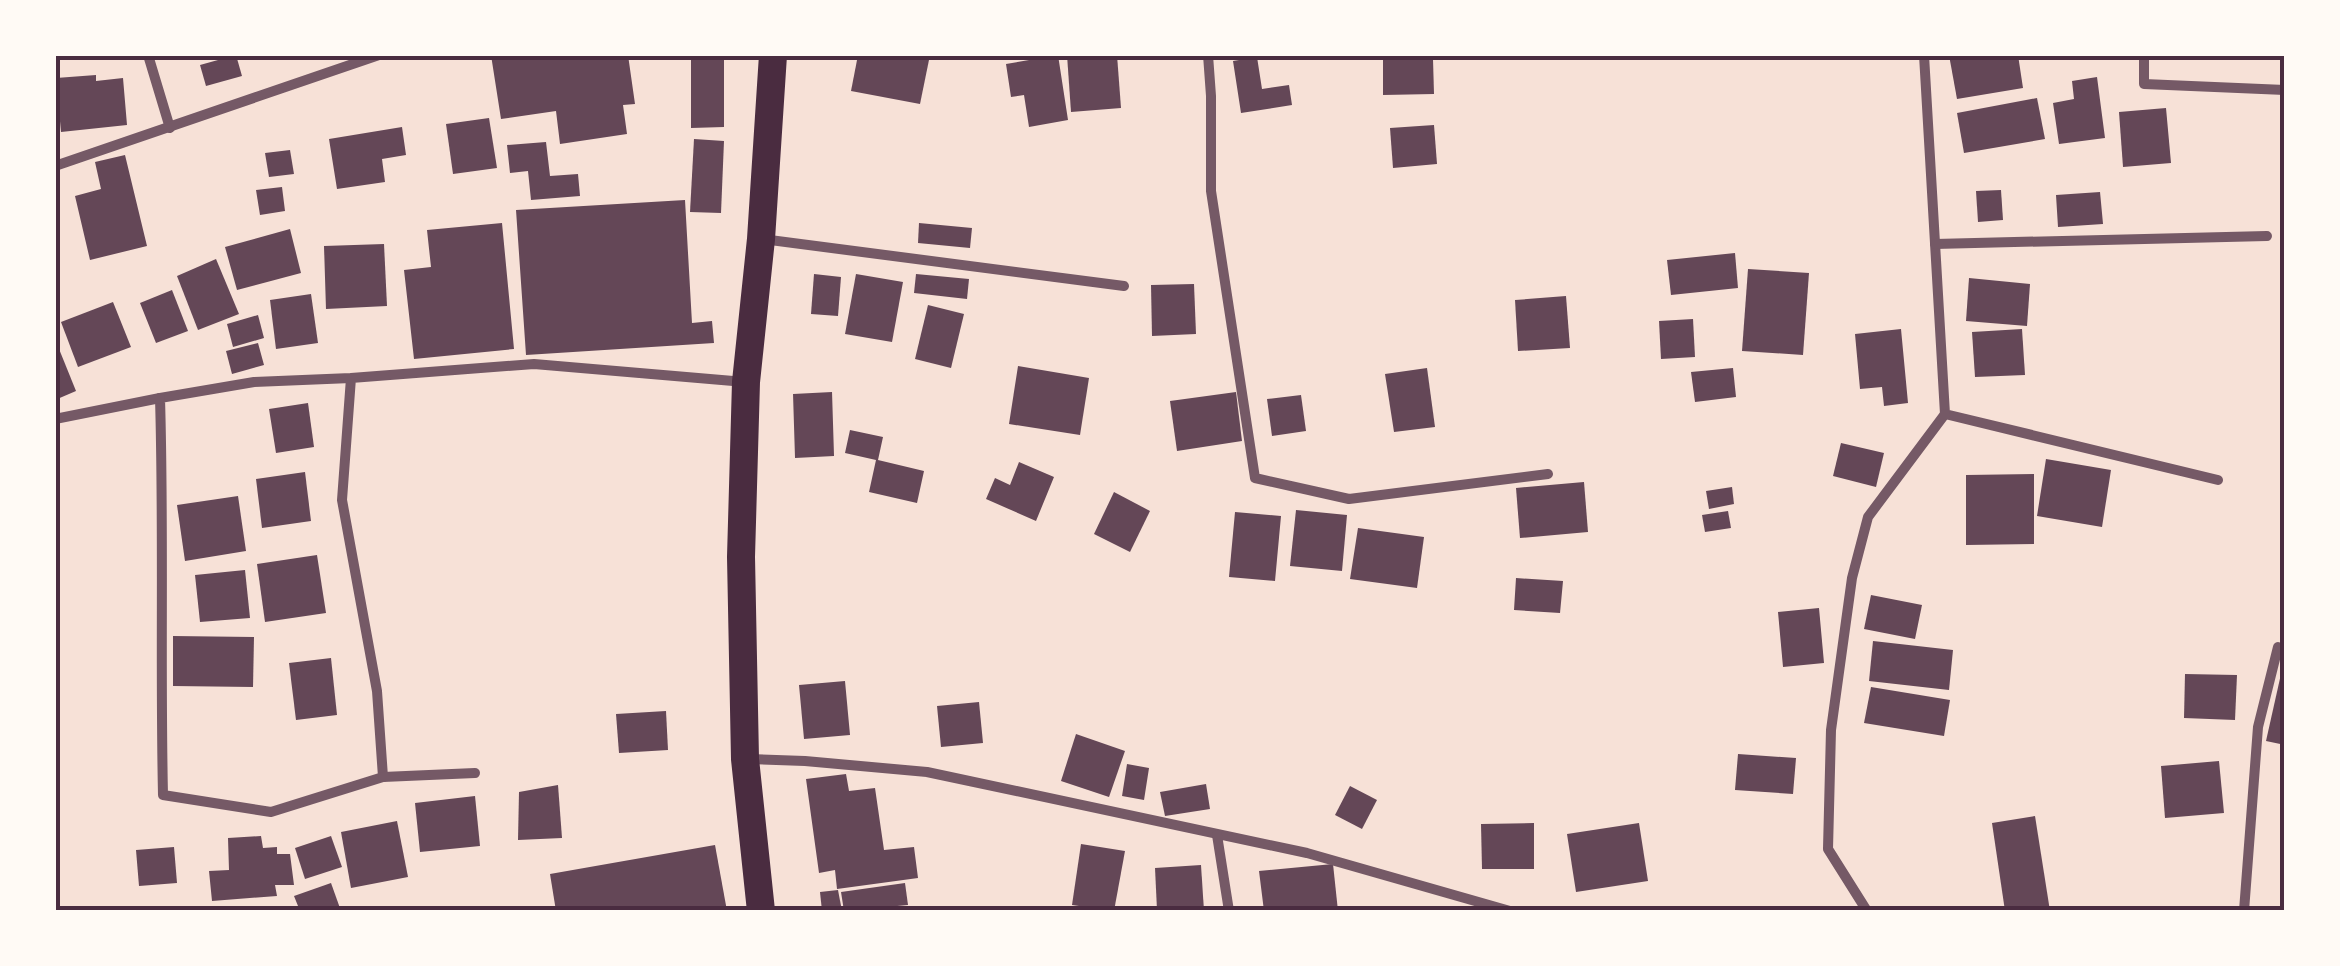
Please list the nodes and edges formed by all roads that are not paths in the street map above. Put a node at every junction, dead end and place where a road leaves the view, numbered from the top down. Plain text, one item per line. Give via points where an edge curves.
1 (148, 55) edge
2 (379, 55) edge
3 (773, 55) edge
4 (1208, 55) edge
5 (1924, 55) edge
6 (2144, 55) edge
7 (2285, 90) edge
8 (170, 128) junction
9 (55, 166) edge
10 (2267, 236) dead end
11 (761, 239) junction
12 (1935, 244) junction
13 (1124, 286) dead end
14 (351, 378) junction
15 (746, 382) junction
16 (160, 398) junction
17 (1945, 414) junction
18 (55, 419) edge
19 (1548, 474) dead end
20 (2218, 480) dead end
21 (2278, 647) dead end
22 (746, 759) junction
23 (475, 773) dead end
24 (382, 778) junction
25 (1217, 835) junction
26 (761, 911) edge
27 (1229, 911) edge
28 (1510, 911) edge
29 (1868, 911) edge
30 (2244, 911) edge

1 - 8 street
2 - 8 street
3 - 11 highway
4 - 19 street via 1212,190 1255,478 1349,499
5 - 12 street
6 - 7 street via 2144,84
8 - 9 street
10 - 12 street
11 - 13 street
11 - 15 highway
12 - 17 street
14 - 15 street via 534,364
14 - 16 street via 254,382
14 - 24 street via 342,500 377,691
15 - 22 highway
16 - 18 street
16 - 24 street via 164,796 271,812
17 - 20 street
17 - 29 street via 1868,517 1852,578 1831,730 1828,849
21 - 30 street via 2258,727
22 - 25 street via 927,772
22 - 26 highway
23 - 24 street
25 - 27 street
25 - 28 street via 1307,853

